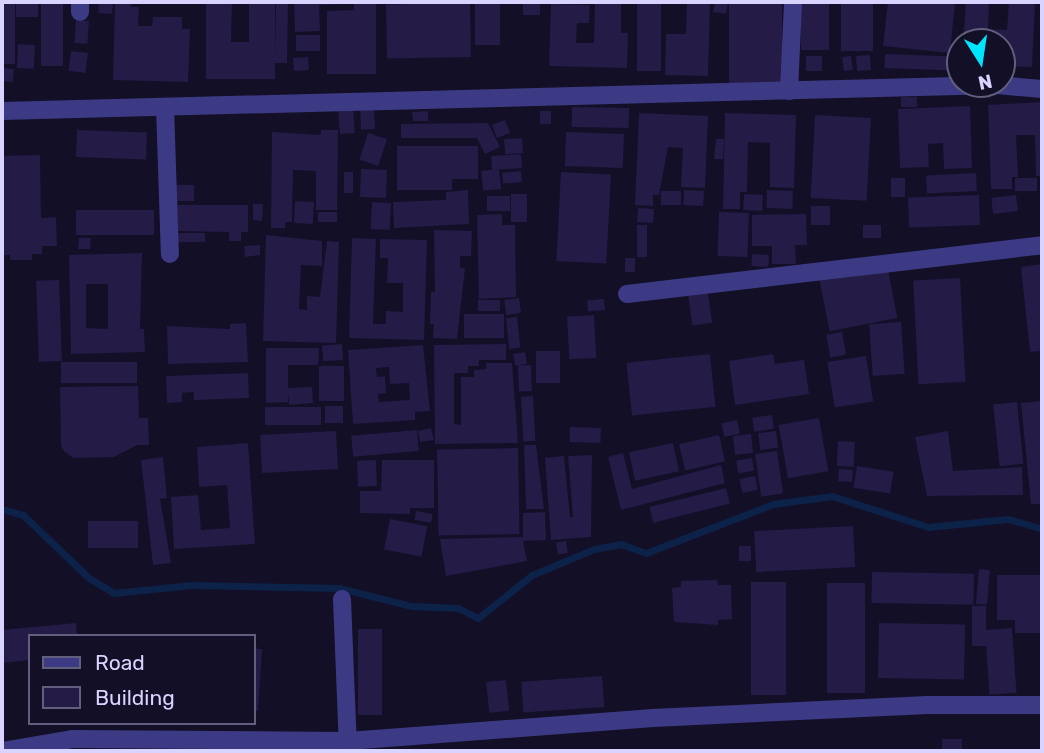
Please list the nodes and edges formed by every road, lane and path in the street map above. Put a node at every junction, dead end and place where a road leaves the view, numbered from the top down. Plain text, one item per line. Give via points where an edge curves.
1 (793, 2) edge
2 (1042, 89) edge
3 (789, 90) junction
4 (165, 107) junction
5 (2, 111) edge
6 (1042, 245) edge
7 (170, 254) dead end
8 (627, 294) dead end
9 (342, 599) dead end
10 (1042, 705) edge
11 (348, 746) edge
12 (2, 751) edge

1 - 3 street
2 - 3 street via 997,85
3 - 4 street
4 - 5 street
4 - 7 street
6 - 8 street
9 - 11 street
10 - 11 street via 928,705 653,718
11 - 12 street via 72,739

